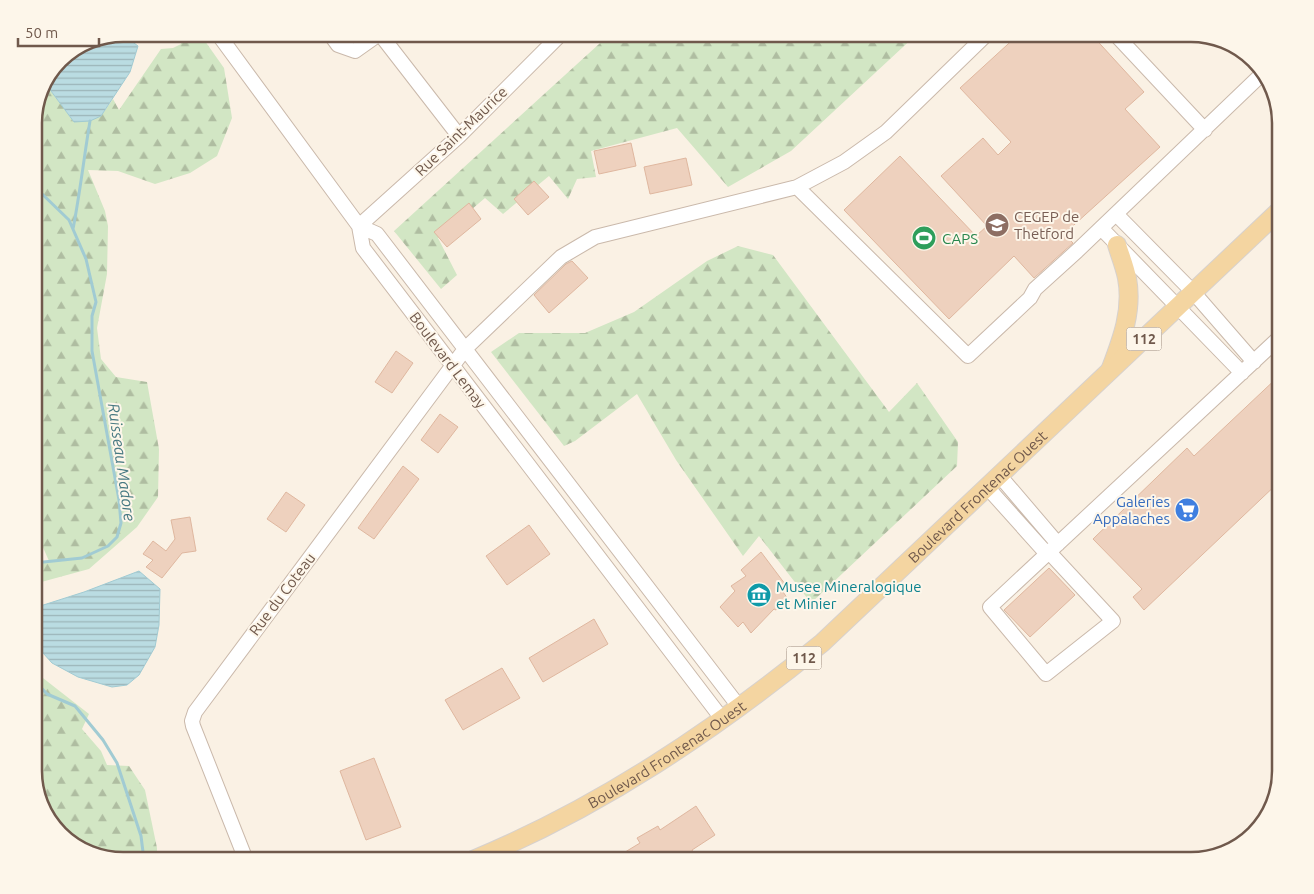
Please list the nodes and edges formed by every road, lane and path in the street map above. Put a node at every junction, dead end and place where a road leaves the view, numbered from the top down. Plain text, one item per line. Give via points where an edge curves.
1 (224, 42) edge
2 (336, 42) edge
3 (368, 42) edge
4 (386, 42) edge
5 (552, 42) edge
6 (979, 42) edge
7 (1122, 42) edge
8 (1258, 78) edge
9 (1205, 130) junction
10 (459, 136) junction
11 (797, 187) junction
12 (1116, 214) junction
13 (1272, 218) edge
14 (359, 226) junction
15 (1101, 228) junction
16 (1117, 244) junction
17 (1194, 293) junction
18 (1179, 307) junction
19 (1272, 345) edge
20 (465, 349) junction
21 (1254, 362) junction
22 (453, 366) junction
23 (1110, 371) junction
24 (1242, 373) junction
25 (562, 476) junction
26 (993, 481) junction
27 (548, 491) junction
28 (1051, 550) junction
29 (669, 615) junction
30 (654, 630) junction
31 (740, 708) junction
32 (723, 720) junction
33 (243, 852) edge
34 (492, 852) edge

1 - 14 street, Boulevard Lemay
2 - 3 street via 355,51
4 - 10 street
5 - 10 street, Rue Saint-Maurice
6 - 11 street, Rue du Coteau via 886,132 844,162
7 - 9 street
8 - 9 street
9 - 12 street
10 - 14 street, Rue Saint-Maurice
11 - 15 street via 968,356 1030,298 1034,289
11 - 20 street, Rue du Coteau via 595,237 561,258
12 - 15 street
12 - 17 street
13 - 17 main road, Boulevard Frontenac Ouest / 112
14 - 20 street, Boulevard Lemay via 377,234
14 - 22 street, Boulevard Lemay via 363,248
15 - 16 street
16 - 18 street
16 - 23 main road via 1130,299 1126,326
17 - 18 main road, Boulevard Frontenac Ouest / 112
17 - 21 street
18 - 23 main road, Boulevard Frontenac Ouest / 112
18 - 24 street
19 - 21 street
20 - 22 street, Rue du Coteau
20 - 25 street, Boulevard Lemay
21 - 24 street
22 - 27 street, Boulevard Lemay
22 - 33 street, Rue du Coteau via 195,712 192,721
23 - 26 main road, Boulevard Frontenac Ouest / 112
24 - 28 street
25 - 27 street
25 - 29 street, Boulevard Lemay
26 - 28 street
26 - 31 main road, Boulevard Frontenac Ouest / 112 via 822,644
27 - 30 street, Boulevard Lemay
28 - 28 street via 1112,621 1046,674 990,607
29 - 30 street
29 - 31 street, Boulevard Lemay
30 - 32 street, Boulevard Lemay
31 - 32 main road, Boulevard Frontenac Ouest / 112
32 - 34 main road, Boulevard Frontenac Ouest / 112 via 629,782

